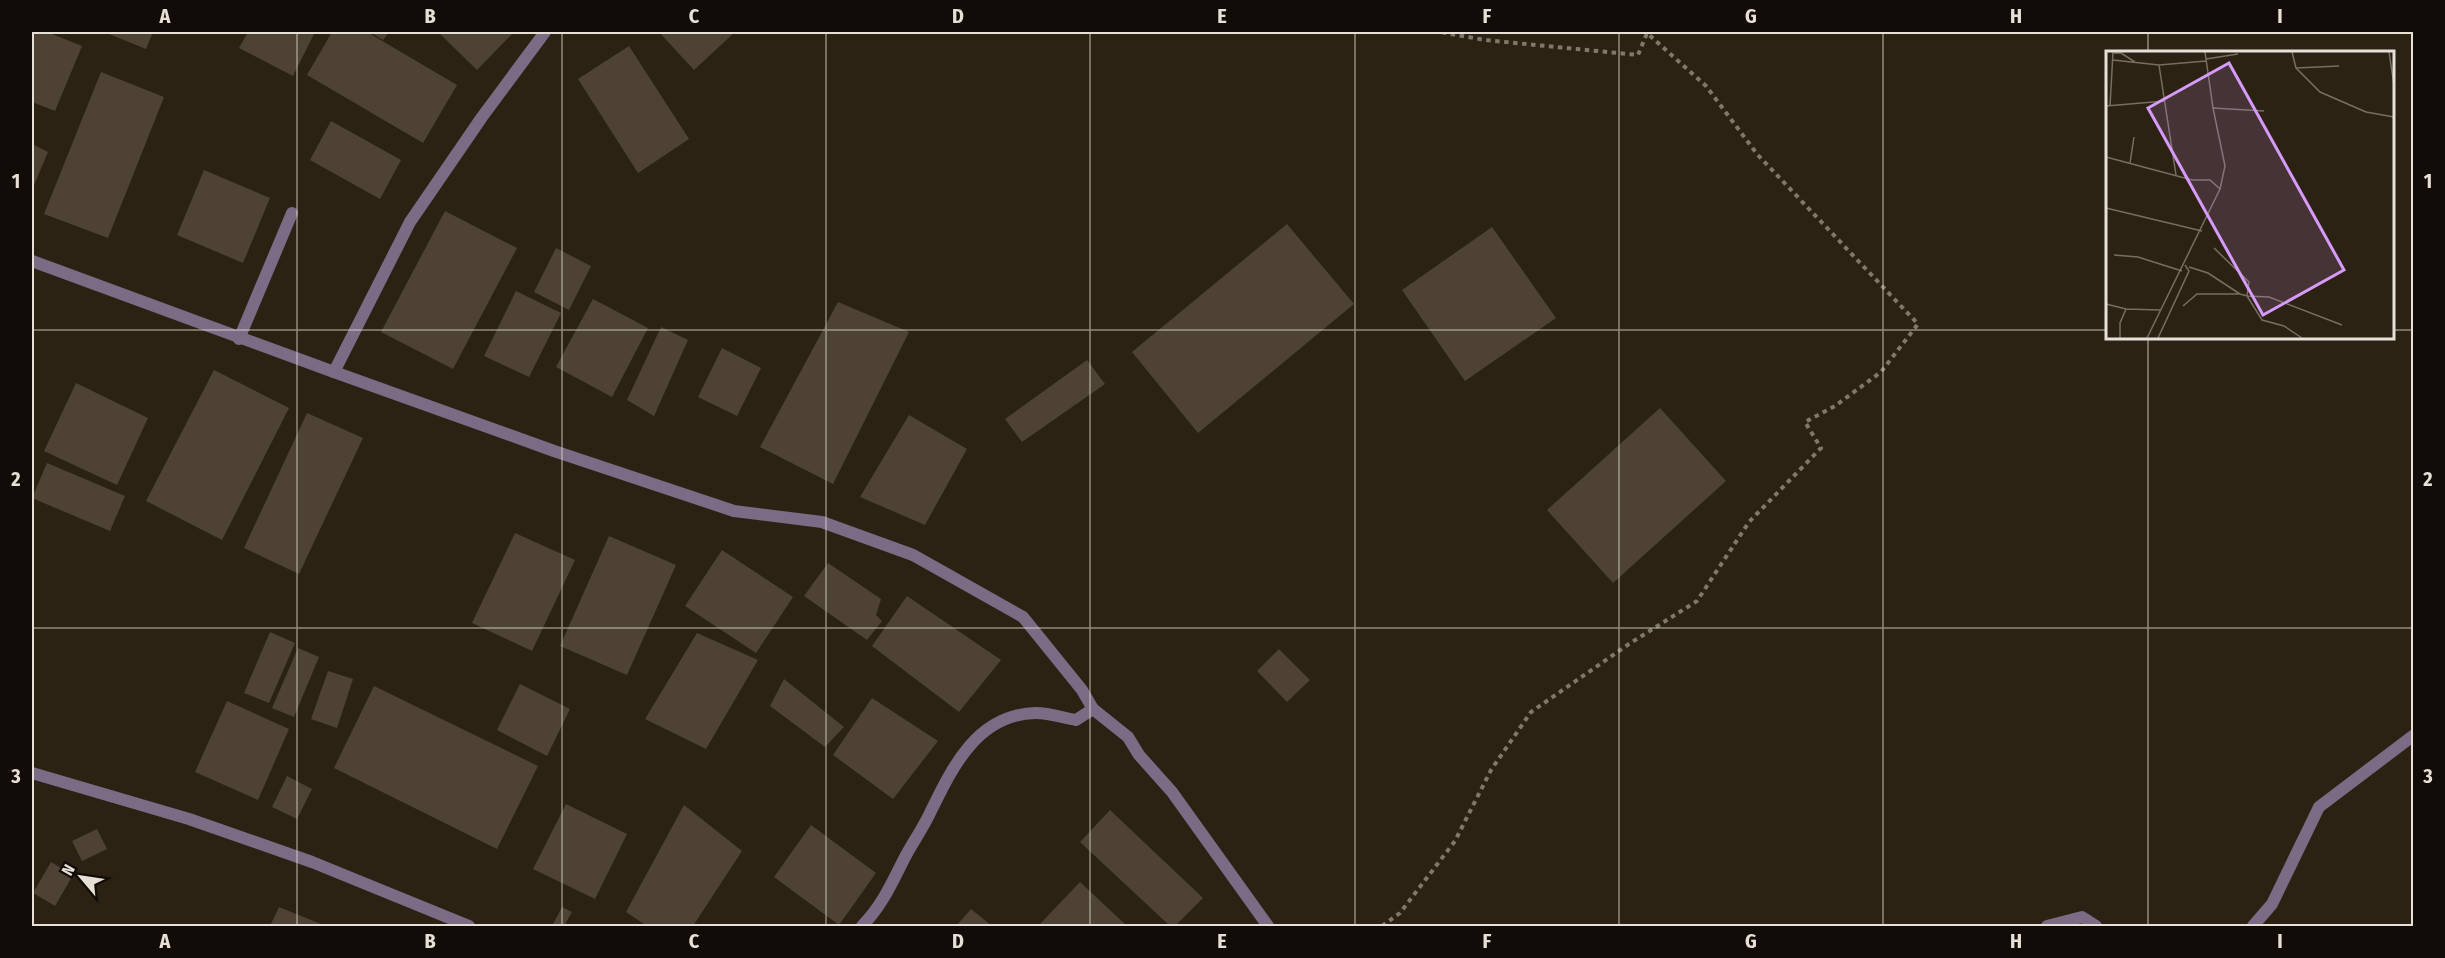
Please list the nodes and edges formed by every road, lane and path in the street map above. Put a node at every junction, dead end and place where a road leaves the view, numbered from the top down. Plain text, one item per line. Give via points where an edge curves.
1 (545, 32) edge
2 (1440, 32) edge
3 (292, 213) dead end
4 (32, 261) edge
5 (239, 339) junction
6 (334, 372) junction
7 (1093, 709) junction
8 (2414, 735) edge
9 (32, 773) edge
10 (469, 927) edge
11 (862, 927) edge
12 (1268, 927) edge
13 (1382, 927) edge
14 (2047, 927) edge
15 (2096, 927) edge
16 (2253, 927) edge

1 - 6 street via 410,222
2 - 13 path via 1638,55 1647,33 1706,86 1757,154 1918,324 1881,372 1806,422 1821,448 1749,522 1697,601 1531,712 1491,770 1455,841 1400,913
3 - 5 street
4 - 5 street
5 - 6 street
6 - 7 street via 734,511 822,522 913,555 1023,617
7 - 11 street via 1076,720 1037,713 985,729 962,752 943,782 889,891
7 - 12 street via 1128,737
8 - 16 street via 2319,807 2272,904
9 - 10 street via 189,819 312,862
14 - 15 street via 2082,917

